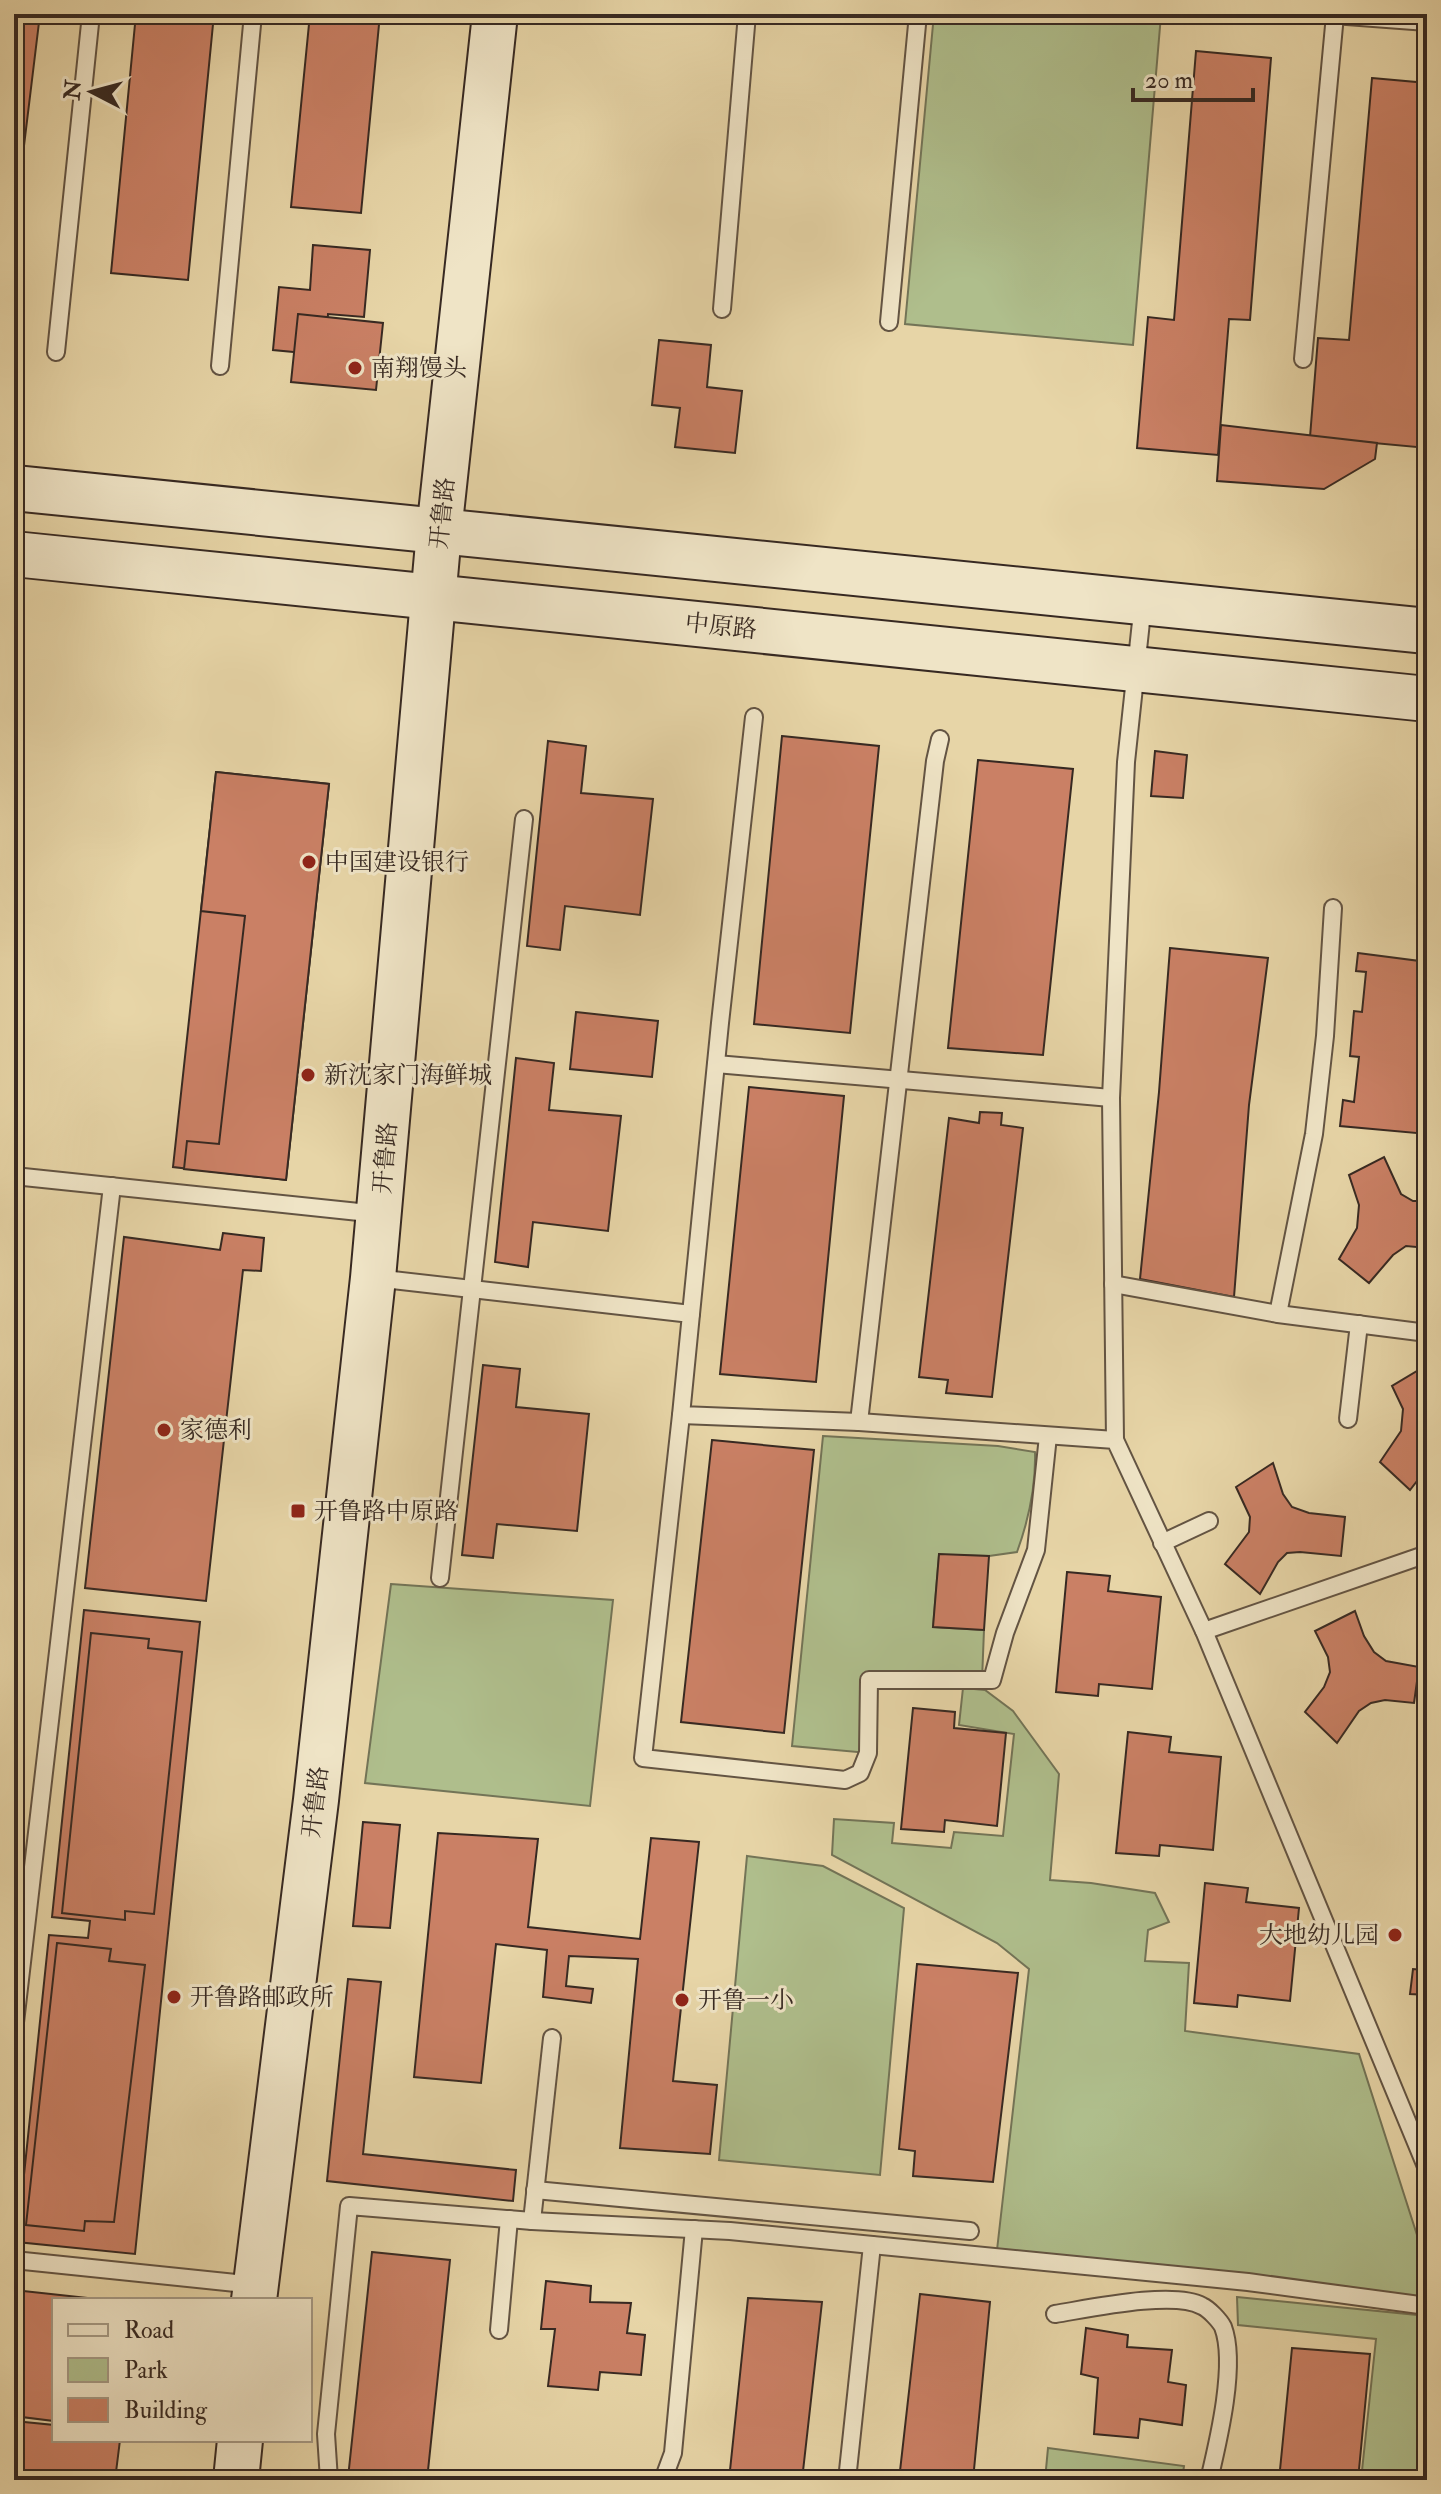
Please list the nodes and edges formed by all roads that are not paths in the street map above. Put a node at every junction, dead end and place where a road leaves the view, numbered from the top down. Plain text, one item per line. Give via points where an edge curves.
1 (91, 14) edge
2 (253, 14) edge
3 (495, 14) edge
4 (747, 14) edge
5 (918, 14) edge
6 (1327, 15) edge
7 (1427, 22) edge
8 (722, 309) dead end
9 (889, 322) dead end
10 (56, 352) dead end
11 (1303, 359) dead end
12 (220, 366) dead end
13 (14, 488) edge
14 (439, 532) junction
15 (14, 554) edge
16 (433, 598) junction
17 (1143, 603) junction
18 (1427, 631) edge
19 (1137, 667) junction
20 (1427, 699) edge
21 (754, 717) dead end
22 (940, 739) dead end
23 (524, 819) dead end
24 (1333, 908) dead end
25 (716, 1064) junction
26 (899, 1078) junction
27 (1111, 1098) junction
28 (14, 1176) edge
29 (112, 1186) junction
30 (380, 1214) junction
31 (373, 1278) junction
32 (1113, 1284) junction
33 (472, 1288) junction
34 (691, 1314) junction
35 (1278, 1314) junction
36 (1359, 1324) junction
37 (1427, 1333) edge
38 (681, 1415) junction
39 (1348, 1419) dead end
40 (859, 1422) junction
41 (1048, 1436) junction
42 (1115, 1440) junction
43 (1209, 1521) dead end
44 (1162, 1543) junction
45 (1427, 1554) edge
46 (440, 1578) dead end
47 (1204, 1631) junction
48 (14, 2031) edge
49 (552, 2038) dead end
50 (1427, 2169) edge
51 (535, 2190) junction
52 (509, 2219) junction
53 (532, 2221) junction
54 (694, 2229) junction
55 (970, 2231) dead end
56 (872, 2245) junction
57 (14, 2260) edge
58 (254, 2292) edge
59 (1427, 2306) edge
60 (1055, 2314) dead end
61 (499, 2330) dead end
62 (240, 2442) edge
63 (236, 2480) edge
64 (329, 2480) edge
65 (663, 2480) edge
66 (847, 2480) edge
67 (1209, 2480) edge

1 - 10 lane
2 - 12 lane
3 - 14 main road, 开鲁路
4 - 8 lane
5 - 9 lane
6 - 7 lane
6 - 11 lane
13 - 14 main road
14 - 16 main road, 开鲁路
14 - 17 main road
15 - 16 main road, 中原路
16 - 19 main road, 中原路
16 - 30 main road, 开鲁路
17 - 18 main road
17 - 19 lane
19 - 20 main road, 中原路
19 - 27 lane via 1126,762
21 - 25 lane
22 - 26 lane
23 - 33 lane
24 - 35 lane via 1314,1134
25 - 26 lane
25 - 34 lane
26 - 27 lane
26 - 40 lane
27 - 32 lane
28 - 29 lane
29 - 30 lane
29 - 48 lane
30 - 31 main road, 开鲁路
31 - 33 lane
31 - 58 main road, 开鲁路 via 316,1800
32 - 35 lane
32 - 42 lane
33 - 34 lane
33 - 46 lane
34 - 38 lane
35 - 36 lane
36 - 37 lane
36 - 39 lane
38 - 40 lane
38 - 41 lane via 643,1758 845,1780 860,1773 868,1753 869,1680 992,1680 1036,1550
40 - 41 lane
41 - 42 lane
42 - 44 lane
43 - 44 lane
44 - 47 lane
45 - 47 lane
47 - 50 lane
49 - 51 lane
51 - 53 lane
51 - 55 lane
52 - 53 lane
52 - 61 lane
52 - 64 lane via 349,2206 326,2434
53 - 54 lane
54 - 56 lane
54 - 65 lane via 673,2453
56 - 59 lane via 1248,2282
56 - 66 lane
57 - 58 lane
60 - 67 lane via 1156,2300 1201,2305 1222,2324 1228,2351 1220,2433
62 - 63 main road

